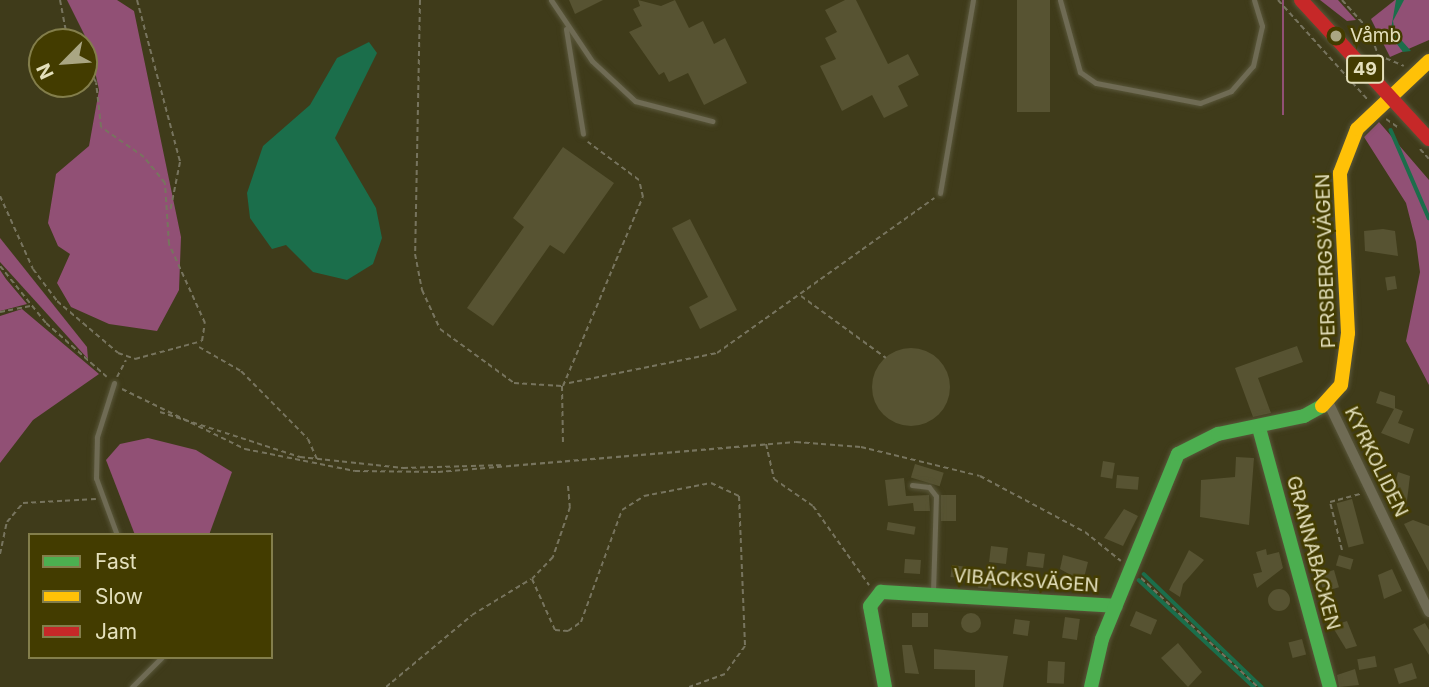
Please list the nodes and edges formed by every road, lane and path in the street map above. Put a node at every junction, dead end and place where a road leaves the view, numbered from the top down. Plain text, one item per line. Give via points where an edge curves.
1 (60, 0) edge
2 (137, 0) edge
3 (420, 0) edge
4 (551, 0) edge
5 (973, 0) edge
6 (1060, 0) edge
7 (1254, 0) edge
8 (1278, 0) edge
9 (1301, 0) edge
10 (1342, 0) edge
11 (65, 28) edge
12 (566, 29) junction
13 (1422, 61) edge
14 (1365, 96) dead end
15 (1389, 96) junction
16 (98, 97) edge
17 (1385, 118) dead end
18 (712, 121) dead end
19 (1401, 129) dead end
20 (583, 134) joint
21 (1410, 139) dead end
22 (1429, 139) edge
23 (1429, 159) edge
24 (940, 193) joint
25 (0, 196) edge
26 (169, 214) junction
27 (0, 266) edge
28 (800, 296) junction
29 (31, 306) junction
30 (0, 312) edge
31 (198, 346) junction
32 (886, 358) dead end
33 (127, 359) junction
34 (114, 383) junction
35 (569, 383) junction
36 (562, 386) junction
37 (1328, 402) junction
38 (160, 412) junction
39 (1259, 428) junction
40 (563, 443) dead end
41 (766, 444) junction
42 (318, 460) junction
43 (510, 466) junction
44 (568, 485) dead end
45 (912, 485) dead end
46 (1371, 491) junction
47 (100, 498) junction
48 (116, 533) edge
49 (1342, 550) dead end
50 (0, 554) edge
51 (1133, 571) junction
52 (532, 579) junction
53 (933, 593) junction
54 (875, 594) junction
55 (1116, 607) junction
56 (1429, 612) edge
57 (160, 659) edge
58 (132, 687) edge
59 (386, 687) edge
60 (689, 687) edge
61 (885, 687) edge
62 (1091, 687) edge
63 (1258, 687) edge
64 (1330, 687) edge

1 - 11 path
2 - 26 path via 180,162
3 - 36 path via 415,254 422,290 440,329 514,383
4 - 12 lane
5 - 24 lane
6 - 7 lane via 1080,72 1096,83 1200,103 1231,91 1253,66 1262,26
8 - 14 path
9 - 15 street, 49
10 - 13 path via 1387,64
12 - 18 lane via 635,101
12 - 20 lane
13 - 15 street, PERSBERGSVÄGEN
15 - 22 street, 49
15 - 37 street, PERSBERGSVÄGEN via 1357,129 1340,173 1348,360
16 - 26 path via 102,127 159,172
17 - 19 path
20 - 35 path via 639,180 643,197
21 - 23 path
24 - 28 path
25 - 33 path via 33,269 57,301
26 - 31 path via 169,244 205,323
27 - 29 path
28 - 32 path
28 - 35 path via 717,353
29 - 30 path
29 - 34 path
31 - 33 path
31 - 42 path via 241,371 308,439
33 - 34 path
34 - 38 path
34 - 47 lane via 97,437
35 - 36 path
36 - 40 path
37 - 39 street
37 - 46 street, KYRKOLIDEN
38 - 42 path
38 - 43 path via 245,449 320,467 392,473
39 - 51 street via 1196,440 1178,454
39 - 64 street, GRANNABACKEN
41 - 43 path
41 - 51 path via 861,447 980,476 1084,532
41 - 54 path via 774,479 813,506
42 - 43 path via 403,468
44 - 52 path via 570,507 553,557
45 - 53 lane, VIBÄCKSVÄGEN via 929,487 936,496
46 - 49 path via 1330,502
46 - 56 street, KYRKOLIDEN
47 - 48 lane
47 - 50 path via 23,503 7,522
51 - 55 street
51 - 63 path
52 - 59 path via 472,615
52 - 60 path via 555,630 568,631 581,622 622,510 643,496 725,485 739,496 744,523 745,646 725,674
53 - 54 street, VIBÄCKSVÄGEN
53 - 55 street, VIBÄCKSVÄGEN
54 - 61 street via 870,606
55 - 62 street
57 - 58 lane

